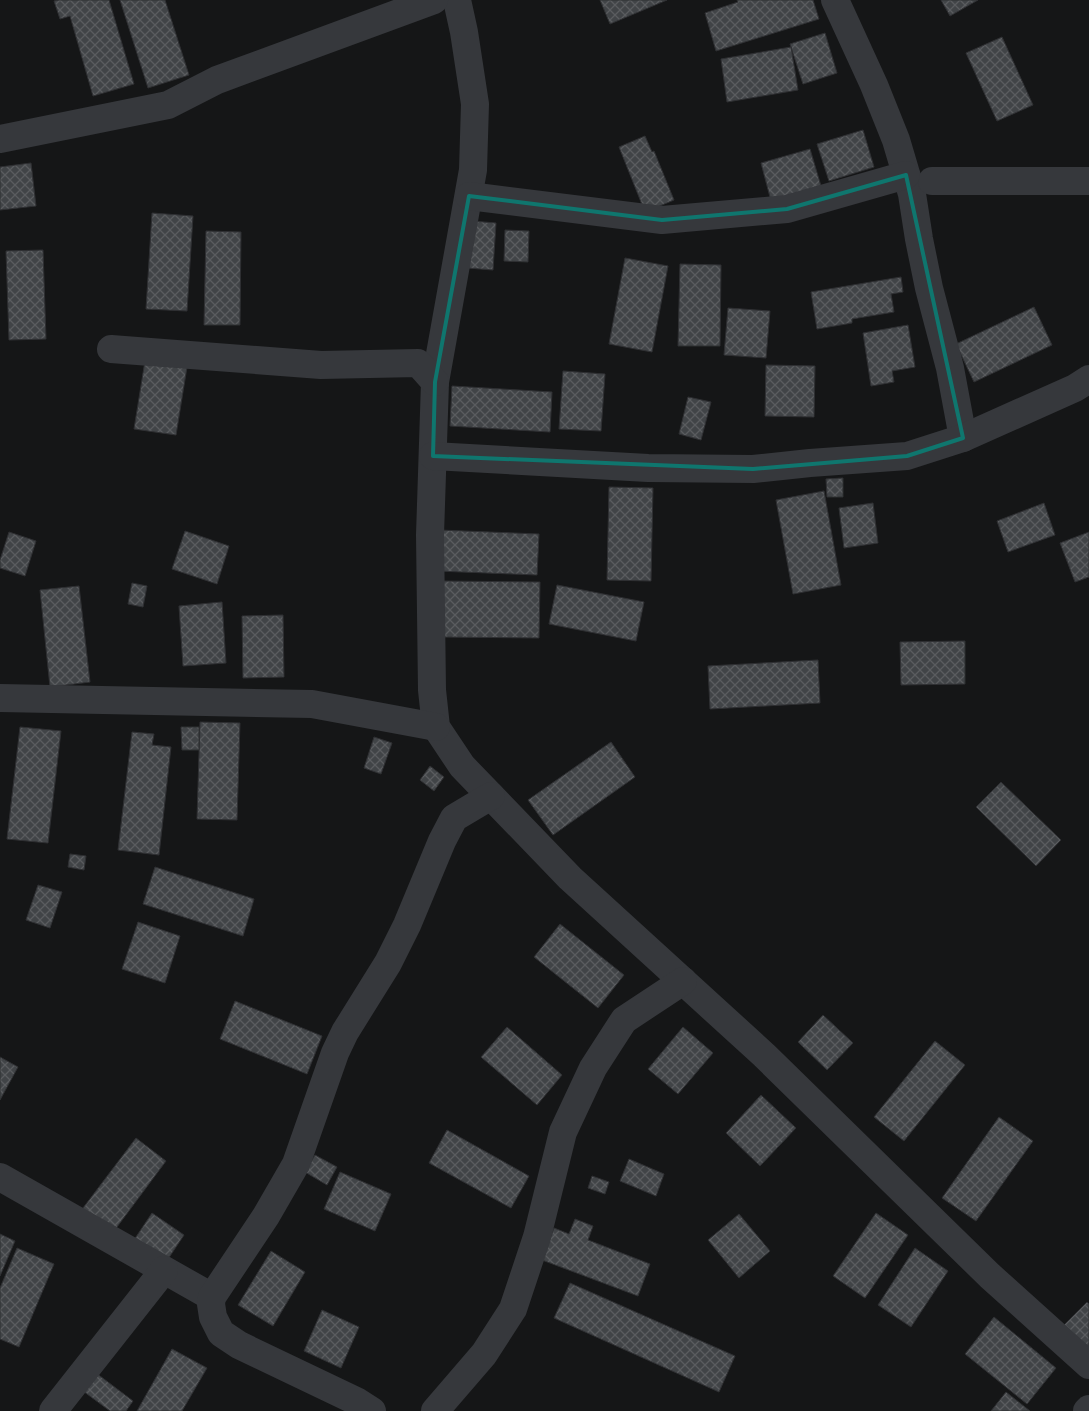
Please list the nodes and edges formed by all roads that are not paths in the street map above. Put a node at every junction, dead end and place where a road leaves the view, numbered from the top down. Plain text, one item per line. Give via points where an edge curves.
1 (434, 0) edge
2 (457, 0) edge
3 (835, 0) edge
4 (0, 139) edge
5 (919, 178) junction
6 (1089, 182) edge
7 (469, 196) junction
8 (111, 349) dead end
9 (1089, 379) edge
10 (435, 382) junction
11 (963, 438) junction
12 (433, 456) junction
13 (0, 698) edge
14 (436, 727) junction
15 (491, 796) junction
16 (683, 981) junction
17 (0, 1177) edge
18 (164, 1270) junction
19 (212, 1297) junction
20 (1089, 1365) edge
21 (54, 1411) edge
22 (372, 1411) edge
23 (435, 1411) edge

1 - 4 street via 217,80 168,105
2 - 7 street via 475,104 474,170
3 - 5 street via 896,140
5 - 6 street
5 - 7 street via 786,209 662,220
5 - 11 street via 912,194 919,239
7 - 10 street
8 - 10 street via 321,365 418,363
9 - 11 street
10 - 12 street
11 - 12 street via 907,456 753,469 648,468
12 - 14 street via 430,535 432,690
13 - 14 street via 312,704
14 - 15 street via 462,766
15 - 16 street via 570,878
15 - 19 street via 454,818 388,963 344,1032 296,1164
16 - 20 street via 764,1055 990,1276
16 - 23 street via 624,1020 593,1068 563,1132 537,1237 512,1309 484,1354
17 - 18 street
18 - 19 street
18 - 21 street
19 - 22 street via 213,1317 221,1333

